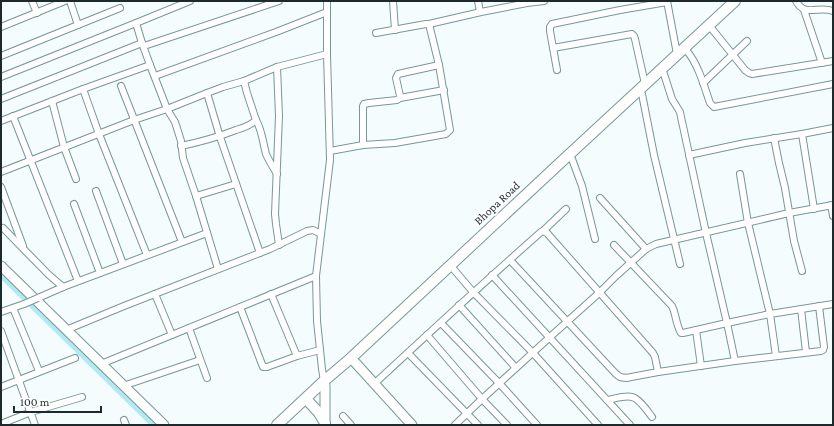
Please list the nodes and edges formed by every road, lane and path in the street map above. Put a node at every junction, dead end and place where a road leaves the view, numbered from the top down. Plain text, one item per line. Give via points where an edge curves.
1 (32, 1) edge
2 (65, 1) edge
3 (70, 1) edge
4 (190, 1) edge
5 (279, 1) edge
6 (327, 1) edge
7 (393, 1) edge
8 (478, 1) edge
9 (544, 1) edge
10 (667, 1) edge
11 (735, 1) edge
12 (742, 1) edge
13 (796, 1) edge
14 (527, 2) edge
15 (120, 8) dead end
16 (804, 10) junction
17 (833, 11) edge
18 (327, 12) junction
19 (480, 12) junction
20 (37, 13) junction
21 (136, 23) junction
22 (429, 24) junction
23 (78, 25) junction
24 (1, 27) edge
25 (712, 29) junction
26 (395, 30) junction
27 (376, 33) dead end
28 (747, 41) dead end
29 (143, 44) junction
30 (553, 48) junction
31 (688, 51) junction
32 (327, 54) junction
33 (677, 54) junction
34 (732, 54) junction
35 (1, 56) edge
36 (833, 61) edge
37 (822, 63) junction
38 (150, 64) junction
39 (439, 65) junction
40 (277, 67) junction
41 (557, 70) dead end
42 (664, 74) junction
43 (155, 76) junction
44 (1, 77) edge
45 (244, 81) junction
46 (703, 83) junction
47 (833, 84) edge
48 (121, 86) dead end
49 (83, 89) junction
50 (643, 89) junction
51 (444, 90) junction
52 (207, 93) junction
53 (400, 98) junction
54 (1, 99) edge
55 (52, 101) junction
56 (167, 109) junction
57 (14, 116) junction
58 (134, 120) junction
59 (256, 120) junction
60 (1, 121) edge
61 (833, 128) edge
62 (99, 134) junction
63 (802, 134) junction
64 (220, 137) junction
65 (774, 138) junction
66 (181, 146) junction
67 (363, 146) junction
68 (64, 147) junction
69 (330, 151) junction
70 (689, 154) junction
71 (572, 159) junction
72 (31, 160) junction
73 (1, 172) edge
74 (277, 174) junction
75 (740, 174) dead end
76 (76, 180) dead end
77 (236, 184) junction
78 (1, 186) edge
79 (96, 191) dead end
80 (196, 196) junction
81 (600, 198) dead end
82 (74, 204) dead end
83 (832, 205) edge
84 (566, 209) dead end
85 (814, 209) junction
86 (789, 213) junction
87 (833, 216) edge
88 (748, 223) junction
89 (3, 228) dead end
90 (543, 231) junction
91 (207, 233) junction
92 (706, 233) junction
93 (321, 234) junction
94 (594, 239) dead end
95 (674, 240) junction
96 (182, 242) junction
97 (279, 245) junction
98 (614, 245) dead end
99 (646, 249) junction
100 (24, 250) junction
101 (260, 253) junction
102 (147, 255) junction
103 (510, 260) junction
104 (631, 263) junction
105 (123, 264) junction
106 (680, 264) dead end
107 (1, 266) edge
108 (452, 267) junction
109 (218, 269) junction
110 (802, 271) dead end
111 (100, 273) junction
112 (492, 275) junction
113 (316, 276) junction
114 (78, 281) junction
115 (63, 287) junction
116 (473, 292) junction
117 (599, 293) junction
118 (155, 294) junction
119 (271, 294) junction
120 (833, 304) edge
121 (459, 305) junction
122 (819, 306) junction
123 (240, 307) junction
124 (13, 308) junction
125 (801, 309) junction
126 (1, 312) edge
127 (770, 314) junction
128 (567, 321) junction
129 (441, 323) junction
130 (727, 323) junction
131 (189, 328) junction
132 (66, 330) junction
133 (696, 330) junction
134 (1, 331) edge
135 (172, 335) junction
136 (427, 335) junction
137 (550, 337) junction
138 (320, 350) junction
139 (806, 352) junction
140 (408, 353) junction
141 (533, 353) junction
142 (297, 356) junction
143 (776, 356) junction
144 (75, 358) dead end
145 (200, 360) junction
146 (352, 360) junction
147 (735, 361) junction
148 (101, 364) junction
149 (701, 366) junction
150 (516, 368) junction
151 (39, 371) junction
152 (658, 372) junction
153 (208, 378) dead end
154 (19, 380) junction
155 (325, 383) junction
156 (499, 383) junction
157 (374, 384) junction
158 (123, 386) junction
159 (1, 387) edge
160 (82, 397) dead end
161 (482, 399) junction
162 (607, 400) junction
163 (309, 402) junction
164 (31, 412) junction
165 (467, 414) junction
166 (343, 416) dead end
167 (652, 417) dead end
168 (1, 424) edge
169 (325, 424) edge
170 (35, 425) edge
171 (164, 425) edge
172 (277, 425) edge
173 (284, 425) edge
174 (351, 425) edge
175 (412, 425) edge
176 (455, 425) edge
177 (478, 425) edge
178 (507, 425) edge
179 (537, 425) edge
180 (598, 425) edge
181 (630, 425) edge

1 - 20 street
2 - 20 street
3 - 23 street
4 - 21 street
5 - 29 street
6 - 18 street
7 - 26 street
8 - 19 street
9 - 14 street
10 - 30 street via 552,24 550,32
10 - 33 street
11 - 33 main road, Bhopa Road
12 - 25 main road, Bhopa Road
13 - 16 street
14 - 19 street
15 - 23 street
16 - 17 street
16 - 37 street
18 - 32 street
18 - 43 street
19 - 22 street
20 - 24 street
21 - 29 street
21 - 44 street
22 - 26 street
22 - 39 street
23 - 35 street
25 - 31 main road, Bhopa Road
25 - 34 street
26 - 27 street
28 - 34 street
29 - 38 street
29 - 54 street
30 - 41 street
30 - 50 street via 632,34
31 - 42 main road, Bhopa Road
31 - 46 street
32 - 40 street
32 - 69 street
33 - 50 main road, Bhopa Road
34 - 37 street via 745,70 752,74
34 - 46 street
36 - 37 street
38 - 43 street
38 - 49 street
39 - 51 street
39 - 53 street via 398,74 396,78
40 - 45 street
40 - 74 street
42 - 50 main road, Bhopa Road
42 - 70 street via 672,99 682,117
43 - 56 street
45 - 52 street
45 - 59 street
46 - 47 street via 714,107
48 - 58 street
49 - 55 street
49 - 62 street
50 - 71 main road, Bhopa Road
50 - 95 street via 654,155
50 - 108 main road, Bhopa Road
51 - 53 street
51 - 67 street via 449,132 395,143
52 - 56 street
52 - 64 street
53 - 67 street via 364,104
55 - 57 street
55 - 68 street
56 - 58 street
56 - 66 street via 175,122
57 - 60 street
57 - 72 street
58 - 62 street
58 - 96 street
59 - 64 street
59 - 74 street via 269,162
61 - 63 street
62 - 68 street
62 - 102 street
63 - 65 street
63 - 85 street
64 - 66 street
64 - 77 street
65 - 70 street
65 - 86 street
66 - 80 street
67 - 69 street
68 - 72 street
68 - 76 street
69 - 93 street
70 - 92 street
71 - 94 street via 582,186
71 - 108 main road, Bhopa Road
72 - 73 street
72 - 114 street
74 - 97 street via 276,220
75 - 88 street
77 - 80 street
77 - 101 street
78 - 100 street
79 - 105 street
80 - 91 street
81 - 99 street
82 - 111 street
83 - 85 street
83 - 87 street
84 - 90 street
85 - 86 street
86 - 88 street
86 - 110 street
88 - 92 street
88 - 127 street
89 - 100 street
90 - 103 street
90 - 117 street
91 - 96 street
91 - 109 street
92 - 95 street
92 - 130 street
93 - 97 street via 309,230
93 - 113 street
95 - 99 street
95 - 106 street
96 - 102 street
97 - 101 street
98 - 104 street
99 - 104 street
100 - 115 street
101 - 109 street
102 - 105 street
103 - 112 street
103 - 128 street
104 - 117 street
104 - 133 street via 672,306 680,332
105 - 111 street
107 - 132 street
108 - 116 street
108 - 146 main road, Bhopa Road
109 - 118 street
111 - 114 street
112 - 116 street
112 - 137 street
113 - 119 street
113 - 138 street
114 - 115 street
115 - 124 street, bridge
116 - 121 street
116 - 141 street
117 - 128 street
117 - 152 street via 653,353
118 - 132 street
118 - 135 street
119 - 123 street
119 - 142 street
120 - 122 street
121 - 129 street
121 - 150 street
122 - 125 street
122 - 139 street via 824,347 821,351
123 - 131 street
123 - 142 street via 263,367
124 - 126 street
124 - 151 street
125 - 127 street
125 - 139 street
127 - 130 street
127 - 143 street
128 - 137 street
128 - 152 street via 620,377
129 - 136 street
129 - 156 street
130 - 133 street
130 - 147 street
131 - 135 street
131 - 145 street
132 - 148 street
133 - 149 street
134 - 154 street
135 - 148 street
136 - 140 street
136 - 161 street
137 - 141 street
137 - 162 street
138 - 142 street
138 - 155 street
139 - 143 street
140 - 157 street
140 - 165 street
141 - 150 street
141 - 180 street
143 - 147 street
144 - 151 street
145 - 153 street
145 - 158 street
146 - 155 main road, Bhopa Road
146 - 157 street
147 - 149 street
148 - 158 street
149 - 152 street
150 - 156 street
151 - 154 street
154 - 159 street
154 - 164 street
155 - 163 main road, Bhopa Road
155 - 169 street
155 - 172 main road, Bhopa Road
156 - 161 street
156 - 179 street
157 - 175 street
158 - 171 street
160 - 164 street
161 - 165 street
161 - 178 street
162 - 167 street via 632,397 638,400
162 - 181 street
163 - 169 main road
163 - 173 main road, Bhopa Road
164 - 168 street
164 - 170 street
165 - 176 street
165 - 177 street
166 - 174 street

